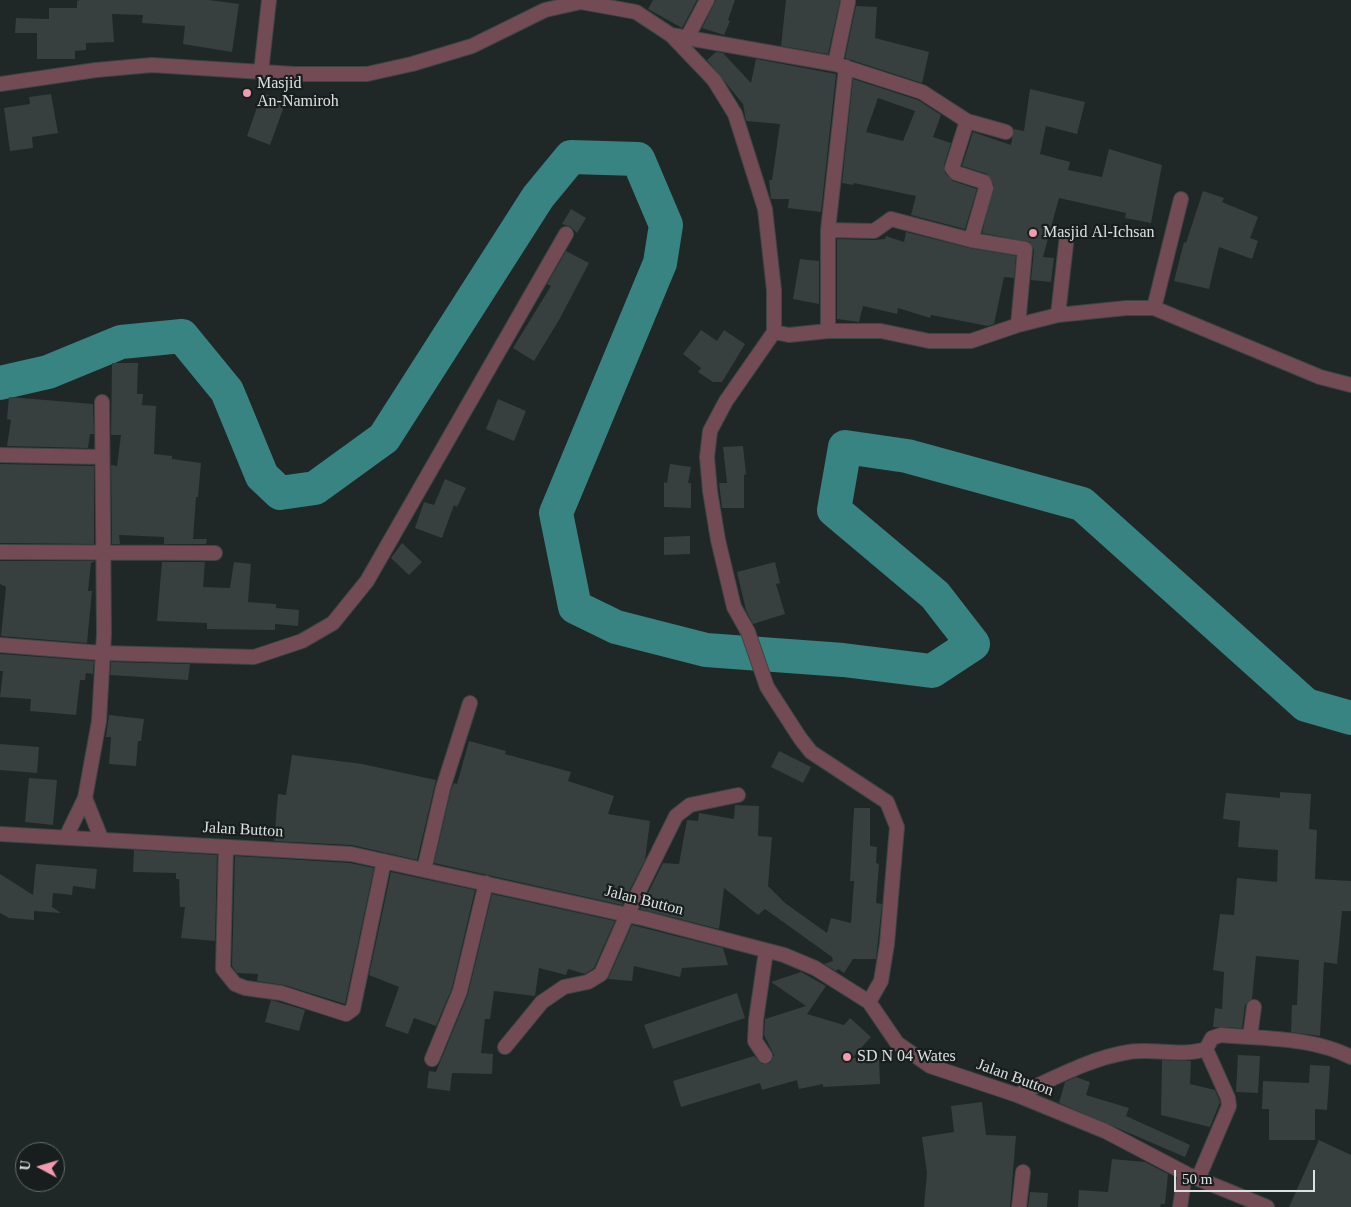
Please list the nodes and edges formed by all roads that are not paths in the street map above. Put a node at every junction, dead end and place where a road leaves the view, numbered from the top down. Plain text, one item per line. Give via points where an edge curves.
1 (269, 0) edge
2 (707, 0) edge
3 (848, 2) dead end
4 (671, 35) junction
5 (687, 38) junction
6 (840, 65) junction
7 (261, 72) junction
8 (0, 84) edge
9 (967, 121) junction
10 (1006, 132) dead end
11 (1182, 200) dead end
12 (828, 230) junction
13 (566, 234) dead end
14 (1066, 235) dead end
15 (971, 240) junction
16 (1154, 308) junction
17 (1058, 314) junction
18 (1018, 325) junction
19 (828, 331) junction
20 (774, 332) junction
21 (1351, 385) edge
22 (102, 402) dead end
23 (0, 455) edge
24 (102, 456) junction
25 (0, 552) edge
26 (215, 553) dead end
27 (103, 554) junction
28 (0, 645) edge
29 (102, 653) junction
30 (470, 703) dead end
31 (738, 795) dead end
32 (85, 798) junction
33 (0, 834) edge
34 (66, 837) junction
35 (101, 838) junction
36 (226, 847) junction
37 (384, 861) junction
38 (424, 870) junction
39 (486, 883) junction
40 (627, 914) junction
41 (766, 952) junction
42 (869, 1002) junction
43 (1254, 1007) dead end
44 (1250, 1037) junction
45 (505, 1047) dead end
46 (1206, 1049) junction
47 (765, 1056) dead end
48 (1351, 1058) edge
49 (432, 1059) dead end
50 (1017, 1096) junction
51 (1023, 1172) dead end
52 (1191, 1176) junction
53 (1019, 1207) edge
54 (1180, 1207) edge
55 (1267, 1207) edge

1 - 7 street
2 - 5 street
3 - 6 street
4 - 5 street
4 - 7 street via 636,12 582,2 545,10 472,46 367,74
4 - 20 street via 714,80 736,114 766,209 774,290
5 - 6 street
6 - 9 street via 922,92
6 - 12 street
7 - 8 street via 152,65
9 - 10 street
9 - 15 street via 952,168 956,173 984,182 986,188
11 - 16 street
12 - 15 street via 874,231 891,219
12 - 19 street
13 - 29 street via 367,581 333,623 302,641 254,657
14 - 17 street
15 - 18 street via 1025,249
16 - 17 street
16 - 21 street via 1320,377
17 - 18 street
18 - 19 street via 971,341 929,341 881,331
19 - 20 street via 795,335
20 - 42 street via 710,431 707,457 710,491 734,607 748,632 767,687 812,752 887,802 898,827 881,981
22 - 24 street
23 - 24 street
24 - 27 street
25 - 27 street
26 - 27 street
27 - 29 street
28 - 29 street
29 - 32 street via 99,721
30 - 38 street via 443,788
31 - 40 street via 690,805 676,816
32 - 34 street
32 - 35 street
33 - 34 street, Jalan Button
34 - 35 street, Jalan Button
35 - 36 street, Jalan Button
36 - 37 street, Jalan Button via 351,854
36 - 37 street via 223,969 235,984 245,988 281,993 346,1014 352,1009
37 - 38 street, Jalan Button
38 - 39 street, Jalan Button
39 - 40 street, Jalan Button
39 - 49 street via 460,991
40 - 41 street, Jalan Button
40 - 45 street via 601,974 588,982 564,987 542,1002
41 - 42 street, Jalan Button via 801,960
41 - 47 street via 755,1041
42 - 50 street, Jalan Button via 897,1043 916,1058 930,1066
43 - 44 street
44 - 46 street via 1221,1035 1212,1038
44 - 48 street via 1326,1046
46 - 50 street via 1127,1052 1100,1059
46 - 52 street via 1229,1106
50 - 52 street, Jalan Button via 1105,1131
51 - 53 street
52 - 54 street
52 - 55 street, Jalan Button

